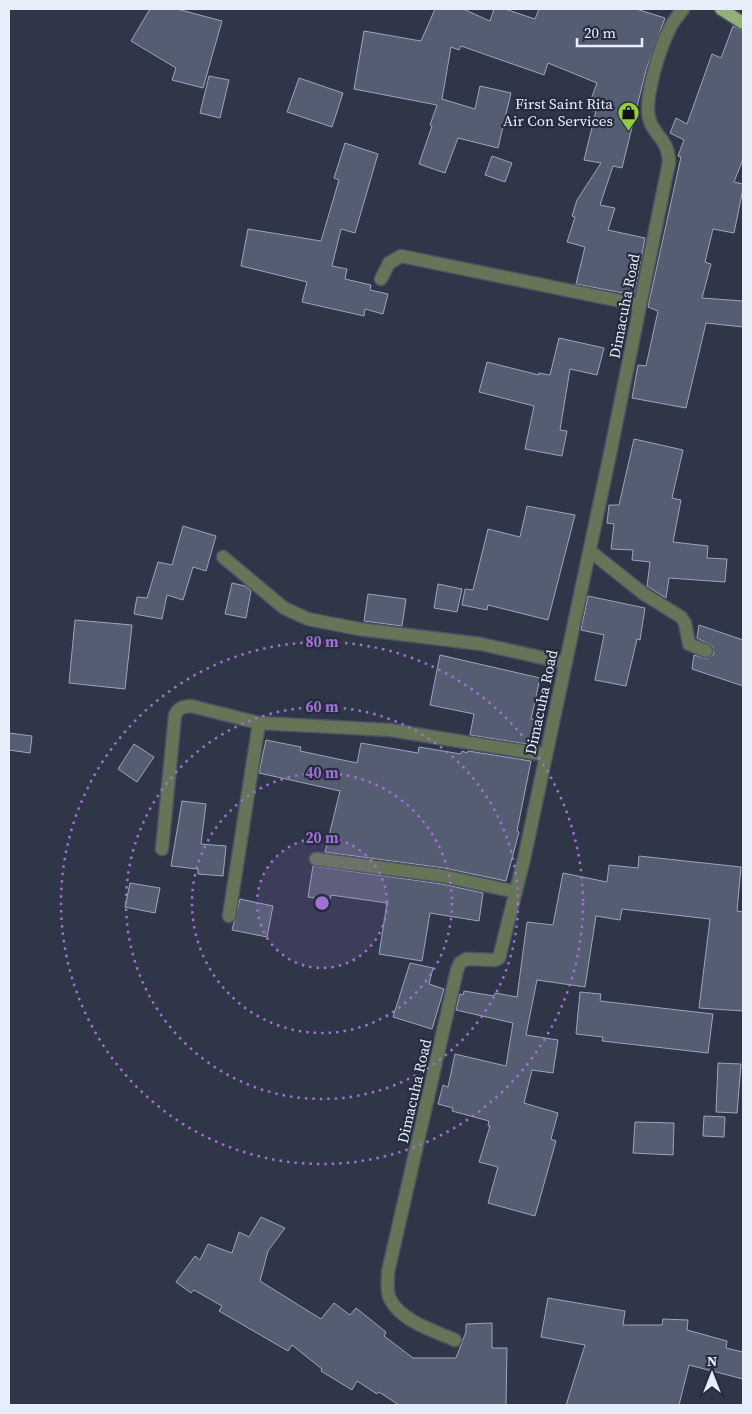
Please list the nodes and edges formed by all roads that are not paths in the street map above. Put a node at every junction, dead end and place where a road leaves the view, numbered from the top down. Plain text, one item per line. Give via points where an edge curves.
1 (683, 9) edge
2 (721, 9) edge
3 (743, 23) edge
4 (380, 279) dead end
5 (640, 305) junction
6 (590, 551) junction
7 (223, 557) dead end
8 (706, 651) dead end
9 (566, 662) junction
10 (259, 723) junction
11 (546, 754) junction
12 (162, 849) dead end
13 (316, 859) dead end
14 (516, 892) junction
15 (229, 916) dead end
16 (455, 1340) dead end

1 - 5 street, Dimacuha Road via 669,29 655,71 648,107 652,127 667,147 669,162
2 - 3 main road
4 - 5 street via 389,263 401,256
5 - 6 street, Dimacuha Road
6 - 8 street via 644,594 681,618 685,622 689,644
6 - 9 street, Dimacuha Road
7 - 9 street via 284,608 308,618 359,629 481,644
9 - 11 street, Dimacuha Road
10 - 11 street via 390,730
10 - 12 street via 191,706 178,710
10 - 15 street
11 - 14 street, Dimacuha Road
13 - 14 street via 443,876
14 - 16 street, Dimacuha Road via 499,958 466,959 457,970 388,1272 388,1292 399,1310 419,1325

